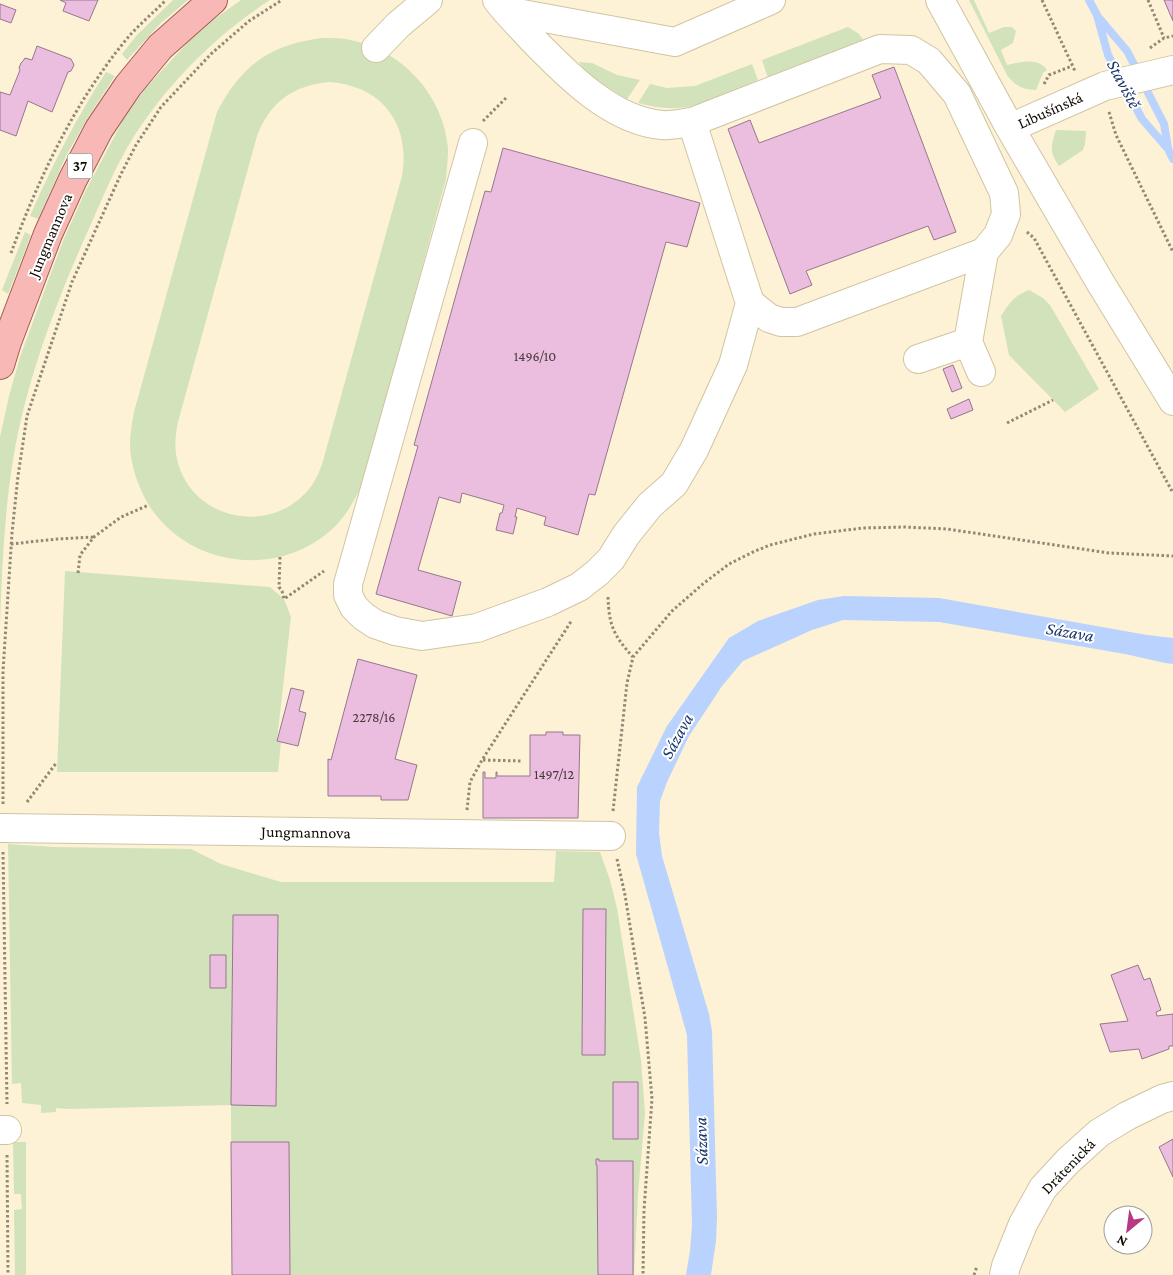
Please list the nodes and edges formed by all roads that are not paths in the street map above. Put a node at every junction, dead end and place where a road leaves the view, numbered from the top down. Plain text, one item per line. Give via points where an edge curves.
1 (213, 0) edge
2 (428, 0) edge
3 (771, 0) edge
4 (940, 0) edge
5 (502, 5) edge
6 (376, 48) dead end
7 (1163, 72) edge
8 (692, 122) junction
9 (1010, 128) junction
10 (473, 143) dead end
11 (984, 252) junction
12 (750, 303) junction
13 (968, 342) junction
14 (918, 359) dead end
15 (0, 365) edge
16 (982, 372) dead end
17 (1173, 401) edge
18 (1, 828) edge
19 (611, 836) road end
20 (1173, 1096) edge
21 (1004, 1275) edge

1 - 15 main road, Jungmannova / 37 via 160,47 128,86 100,129 48,234
2 - 6 street
3 - 5 street via 675,42
4 - 9 street, Libušínská
5 - 8 street via 577,83 613,109 663,126
7 - 9 street, Libušínská via 1105,86
8 - 11 street via 880,49 910,50 929,61 957,94 1004,193 1006,214 998,235
8 - 12 street
9 - 17 street
10 - 12 street via 350,576 348,595 354,607 375,624 422,636 477,628 548,602 580,587 597,573 650,505 674,484 694,450 733,365
11 - 12 street via 797,322 769,318
11 - 13 street
13 - 14 street
13 - 16 street
18 - 19 street, Jungmannova
20 - 21 street, Drátenická via 1162,1098 1099,1133 1068,1161 1043,1188 1023,1224

